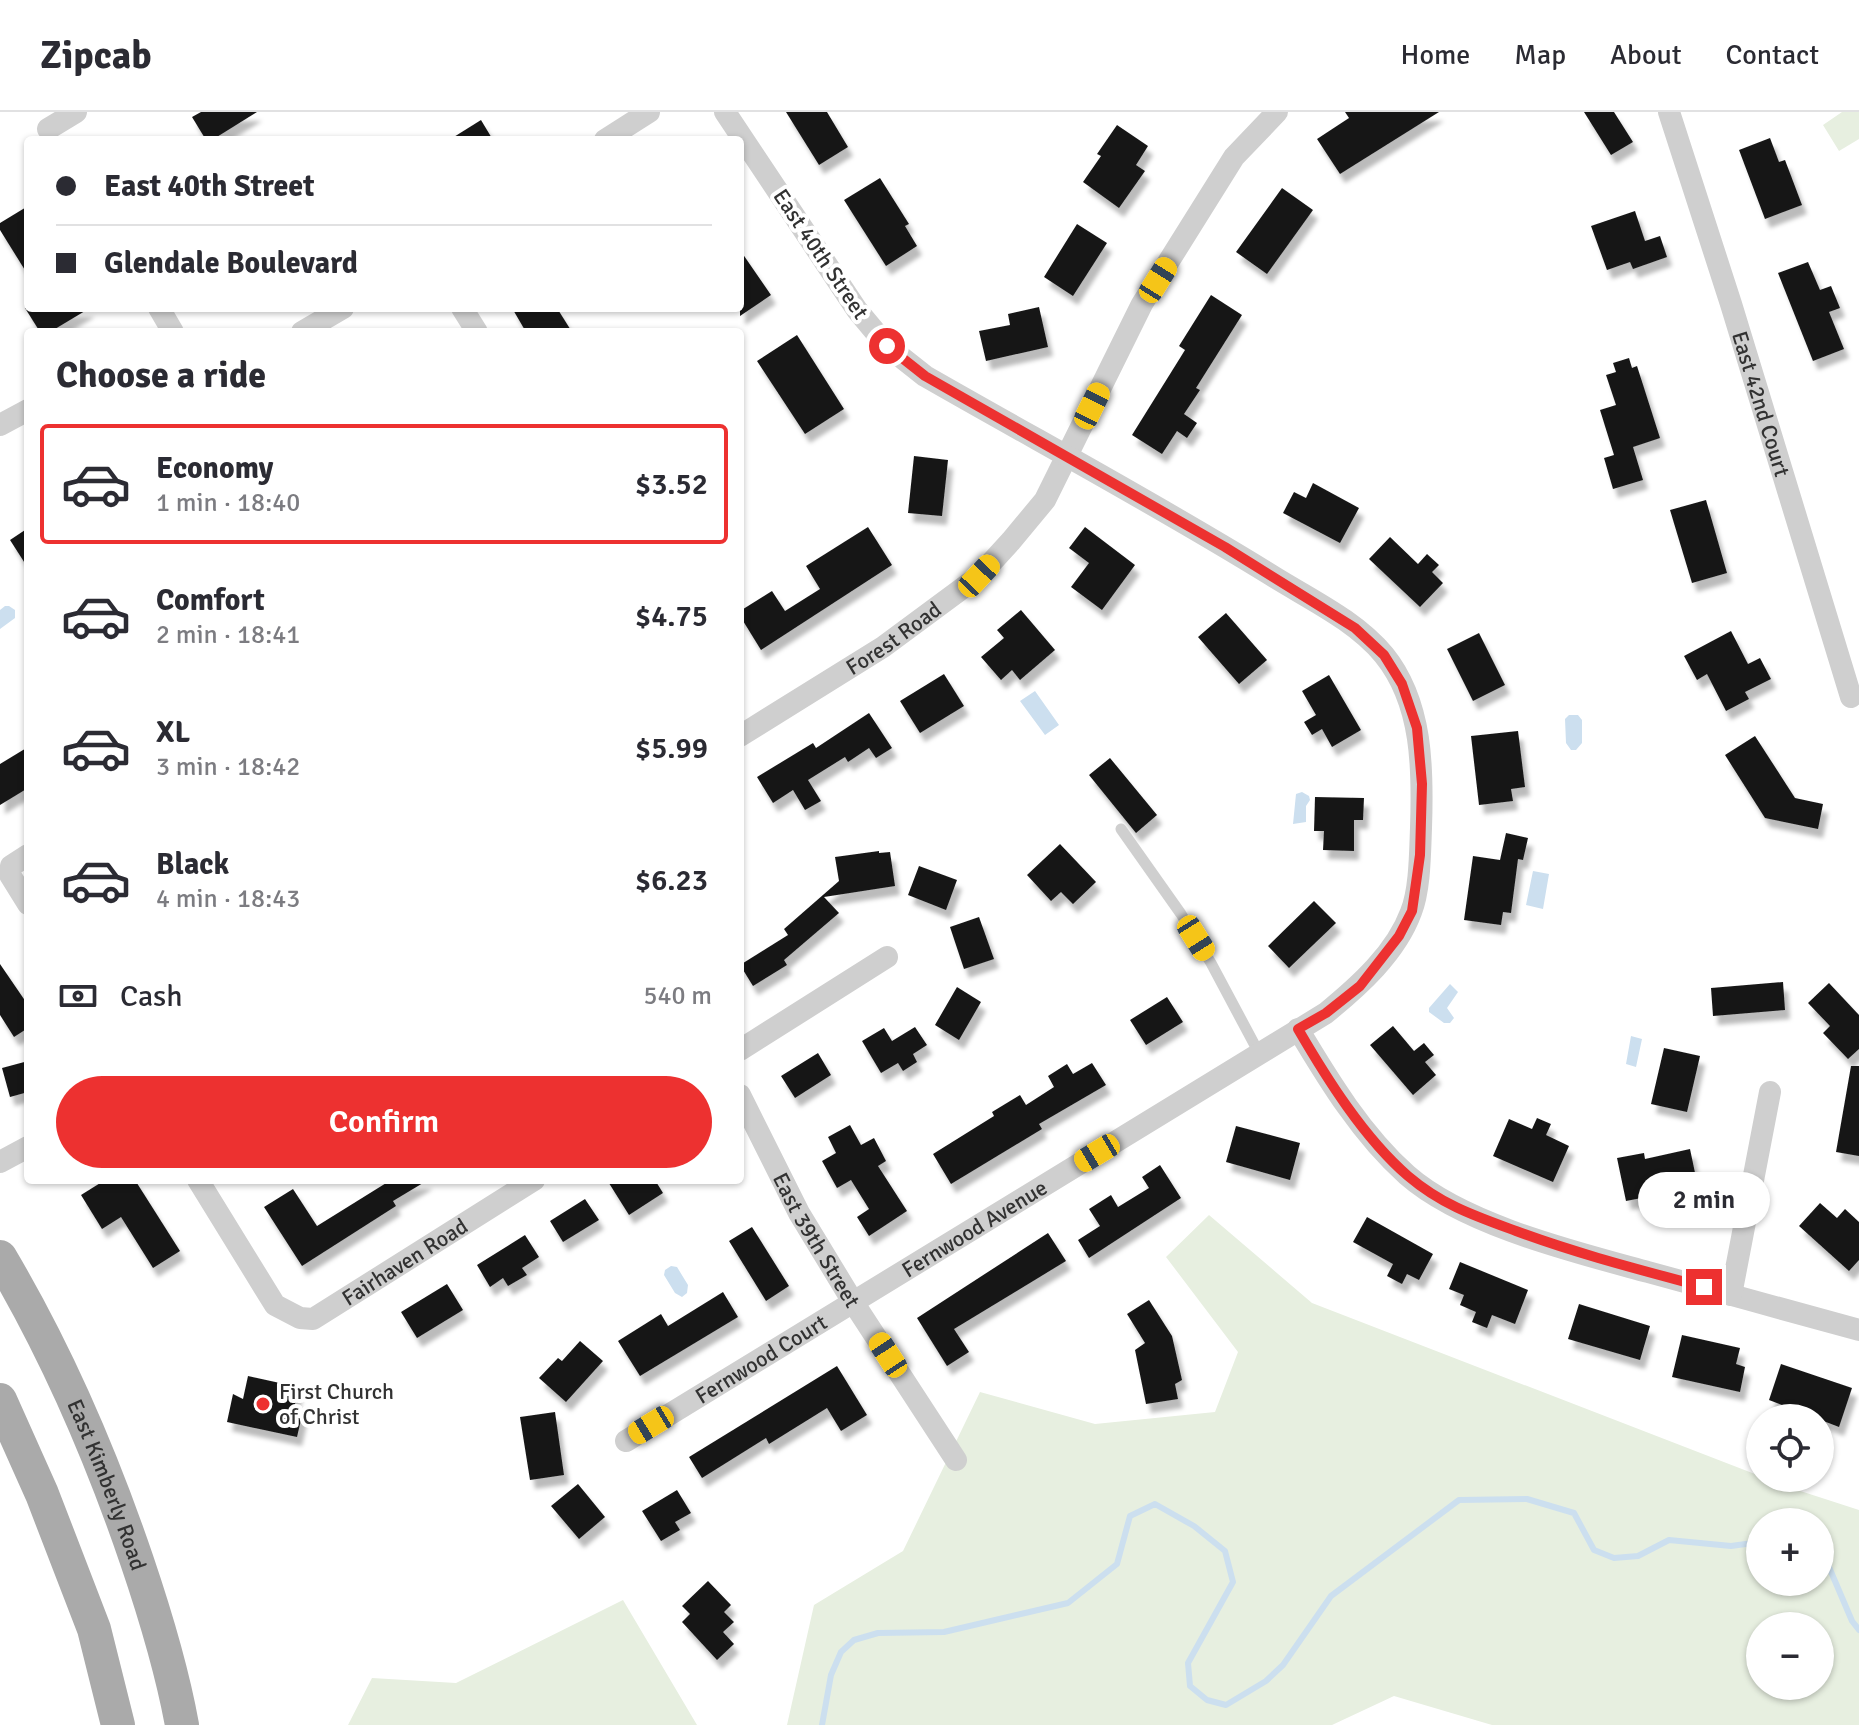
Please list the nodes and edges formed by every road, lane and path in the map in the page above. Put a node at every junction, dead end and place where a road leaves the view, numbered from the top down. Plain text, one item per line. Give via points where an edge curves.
1 (76, 112) edge
2 (649, 112) edge
3 (725, 112) edge
4 (1277, 112) edge
5 (1669, 112) edge
6 (47, 127) edge
7 (611, 136) edge
8 (741, 136) edge
9 (744, 140) edge
10 (336, 312) edge
11 (309, 328) edge
12 (24, 412) edge
13 (0, 425) edge
14 (1066, 457) junction
15 (1851, 697) dead end
16 (744, 734) edge
17 (1121, 829) dead end
18 (24, 858) edge
19 (24, 897) edge
20 (887, 957) dead end
21 (1298, 1029) junction
22 (744, 1047) edge
23 (1259, 1053) junction
24 (1770, 1092) dead end
25 (744, 1103) edge
26 (24, 1149) edge
27 (0, 1162) edge
28 (200, 1184) edge
29 (528, 1184) edge
30 (0, 1257) edge
31 (1731, 1295) junction
32 (853, 1302) junction
33 (1859, 1330) edge
34 (0, 1400) edge
35 (626, 1441) dead end
36 (956, 1460) dead end
37 (118, 1725) edge
38 (182, 1725) edge

1 - 6 street
2 - 7 street
3 - 8 street, East 40th Street
4 - 14 street, Forest Road via 1234,157 1142,304
5 - 15 street, East 42nd Court
9 - 14 street, East 40th Street via 857,310 887,346 925,376
10 - 11 street
12 - 13 street
14 - 16 street, Forest Road via 1045,500 979,576 883,647
14 - 21 street, East 40th Street via 1355,628 1384,655 1402,684 1417,728 1422,784 1412,911 1360,986
17 - 23 lane via 1181,914
18 - 19 street via 11,866 10,875
20 - 22 street
21 - 23 street, Fernwood Avenue
21 - 31 street via 1333,1088 1377,1142 1407,1175 1454,1208 1568,1250
23 - 32 street, Fernwood Avenue
24 - 31 street
25 - 32 street, East 39th Street via 799,1213
26 - 27 street
28 - 29 street, Fairhaven Road via 274,1302 300,1318 313,1319
30 - 38 main road, East Kimberly Road via 75,1399 119,1508 152,1605
31 - 33 street
32 - 35 street, Fernwood Court
32 - 36 street, East 39th Street
34 - 37 main road via 94,1629

